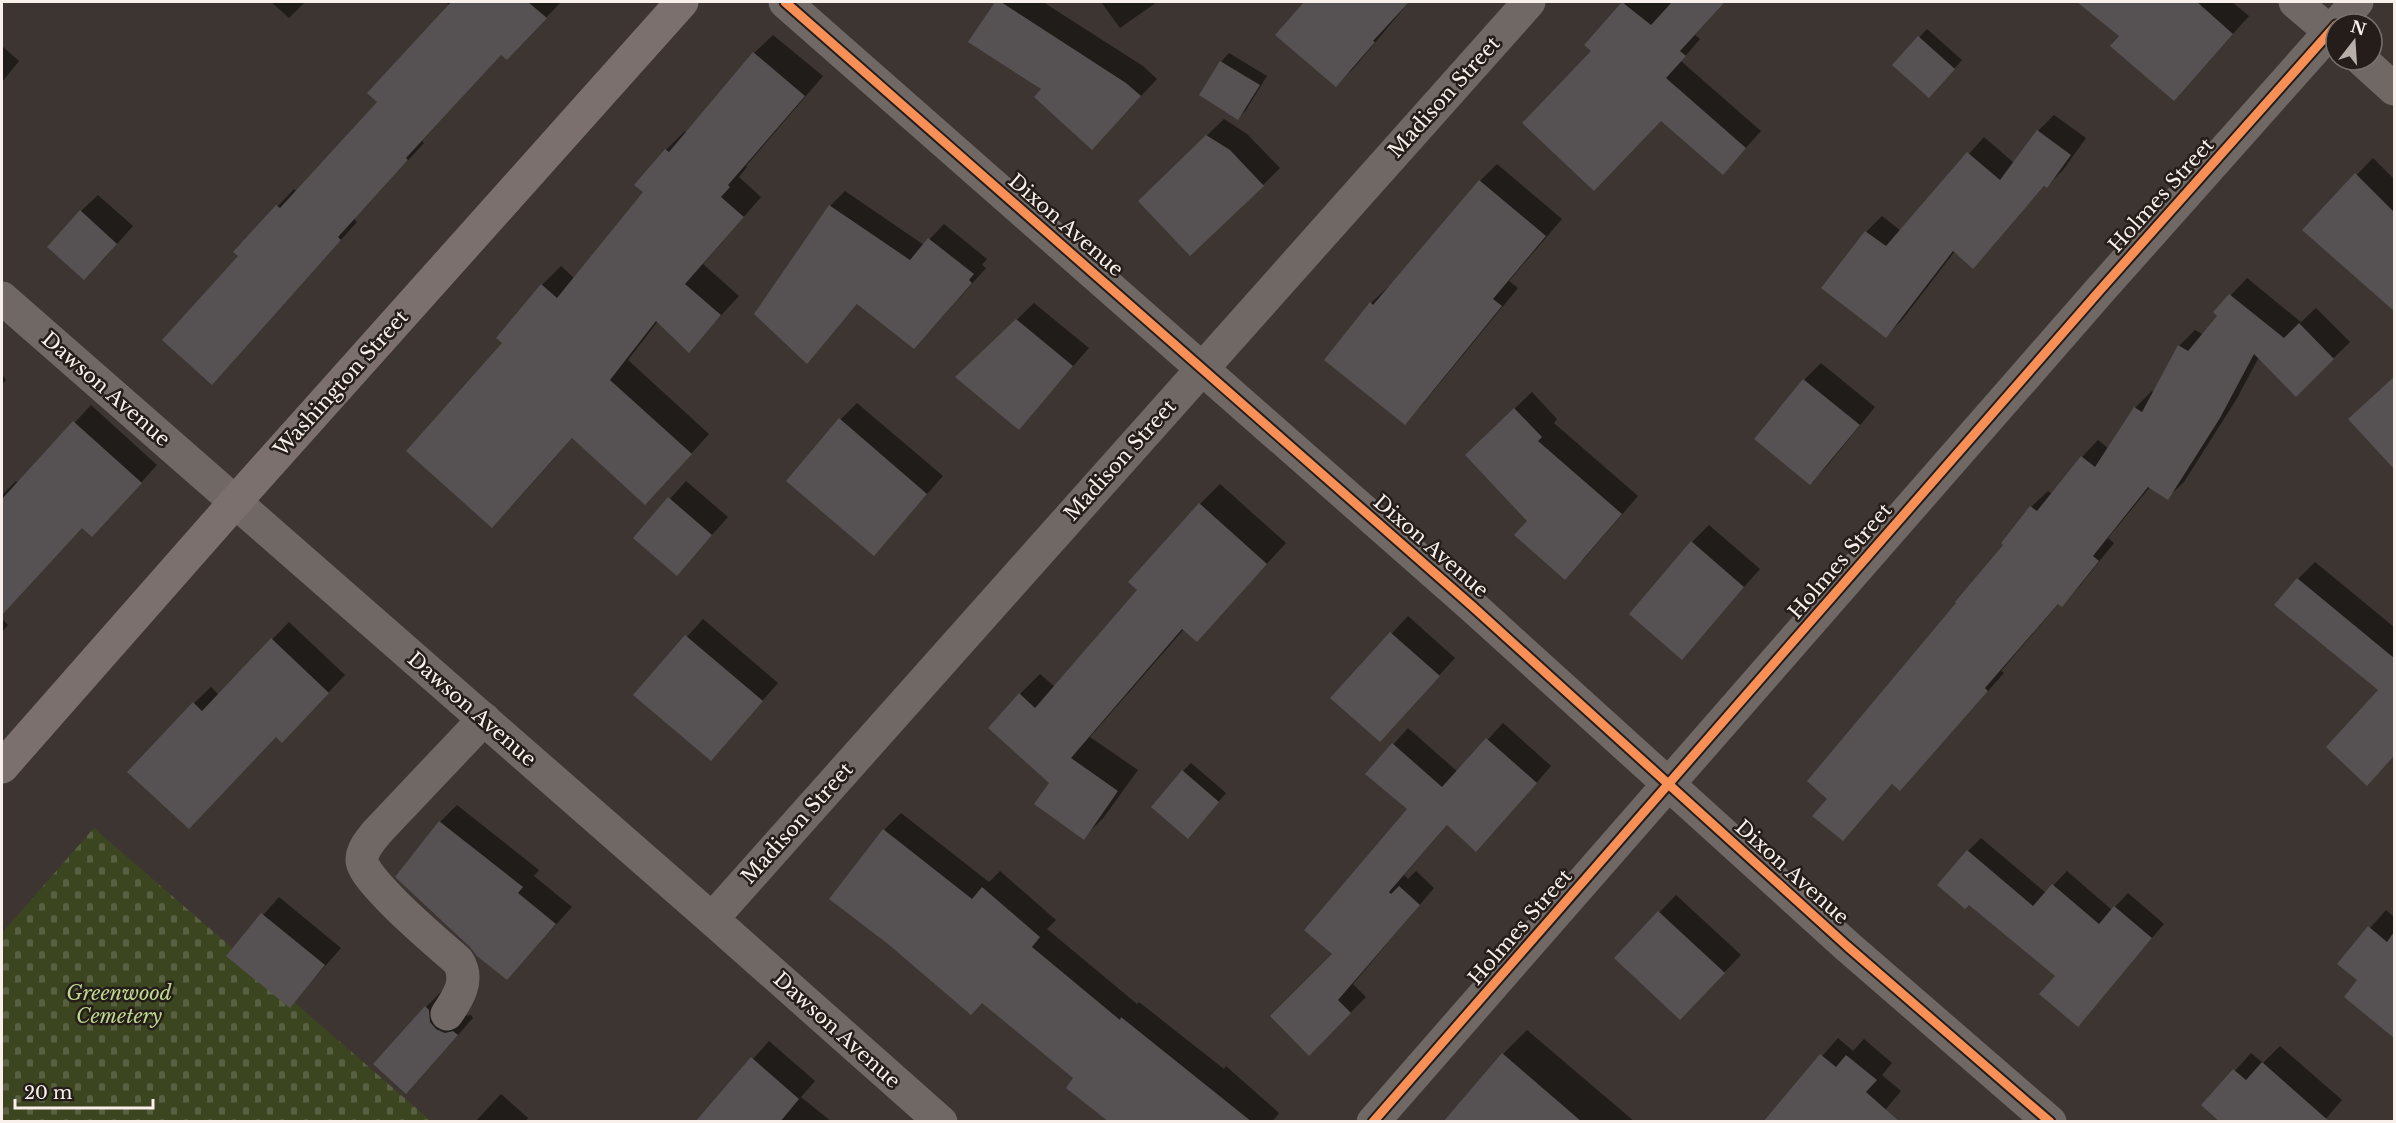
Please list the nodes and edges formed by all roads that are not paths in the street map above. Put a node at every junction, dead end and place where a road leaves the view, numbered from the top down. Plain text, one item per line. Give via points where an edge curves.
1 (682, 2) edge
2 (785, 2) edge
3 (1529, 2) edge
4 (2295, 2) edge
5 (2324, 22) edge
6 (2324, 42) edge
7 (2375, 72) edge
8 (2394, 89) edge
9 (2, 298) edge
10 (1202, 369) junction
11 (236, 501) junction
12 (484, 719) junction
13 (2, 767) edge
14 (1668, 785) junction
15 (712, 919) junction
16 (447, 1014) dead end
17 (940, 1122) edge
18 (1373, 1122) edge
19 (2050, 1122) edge

1 - 11 main road, Washington Street
2 - 10 street, Dixon Avenue
3 - 10 street, Madison Street
4 - 5 street
6 - 14 street, Holmes Street via 2094,297
7 - 8 street
9 - 11 street, Dawson Avenue
10 - 14 street, Dixon Avenue via 1472,606
10 - 15 street, Madison Street
11 - 12 street, Dawson Avenue
11 - 13 main road, Washington Street
12 - 15 street, Dawson Avenue
12 - 16 street via 377,832 365,847 362,860 363,868 383,893 464,970 458,997
14 - 18 street, Holmes Street
14 - 19 street, Dixon Avenue
15 - 17 street, Dawson Avenue

